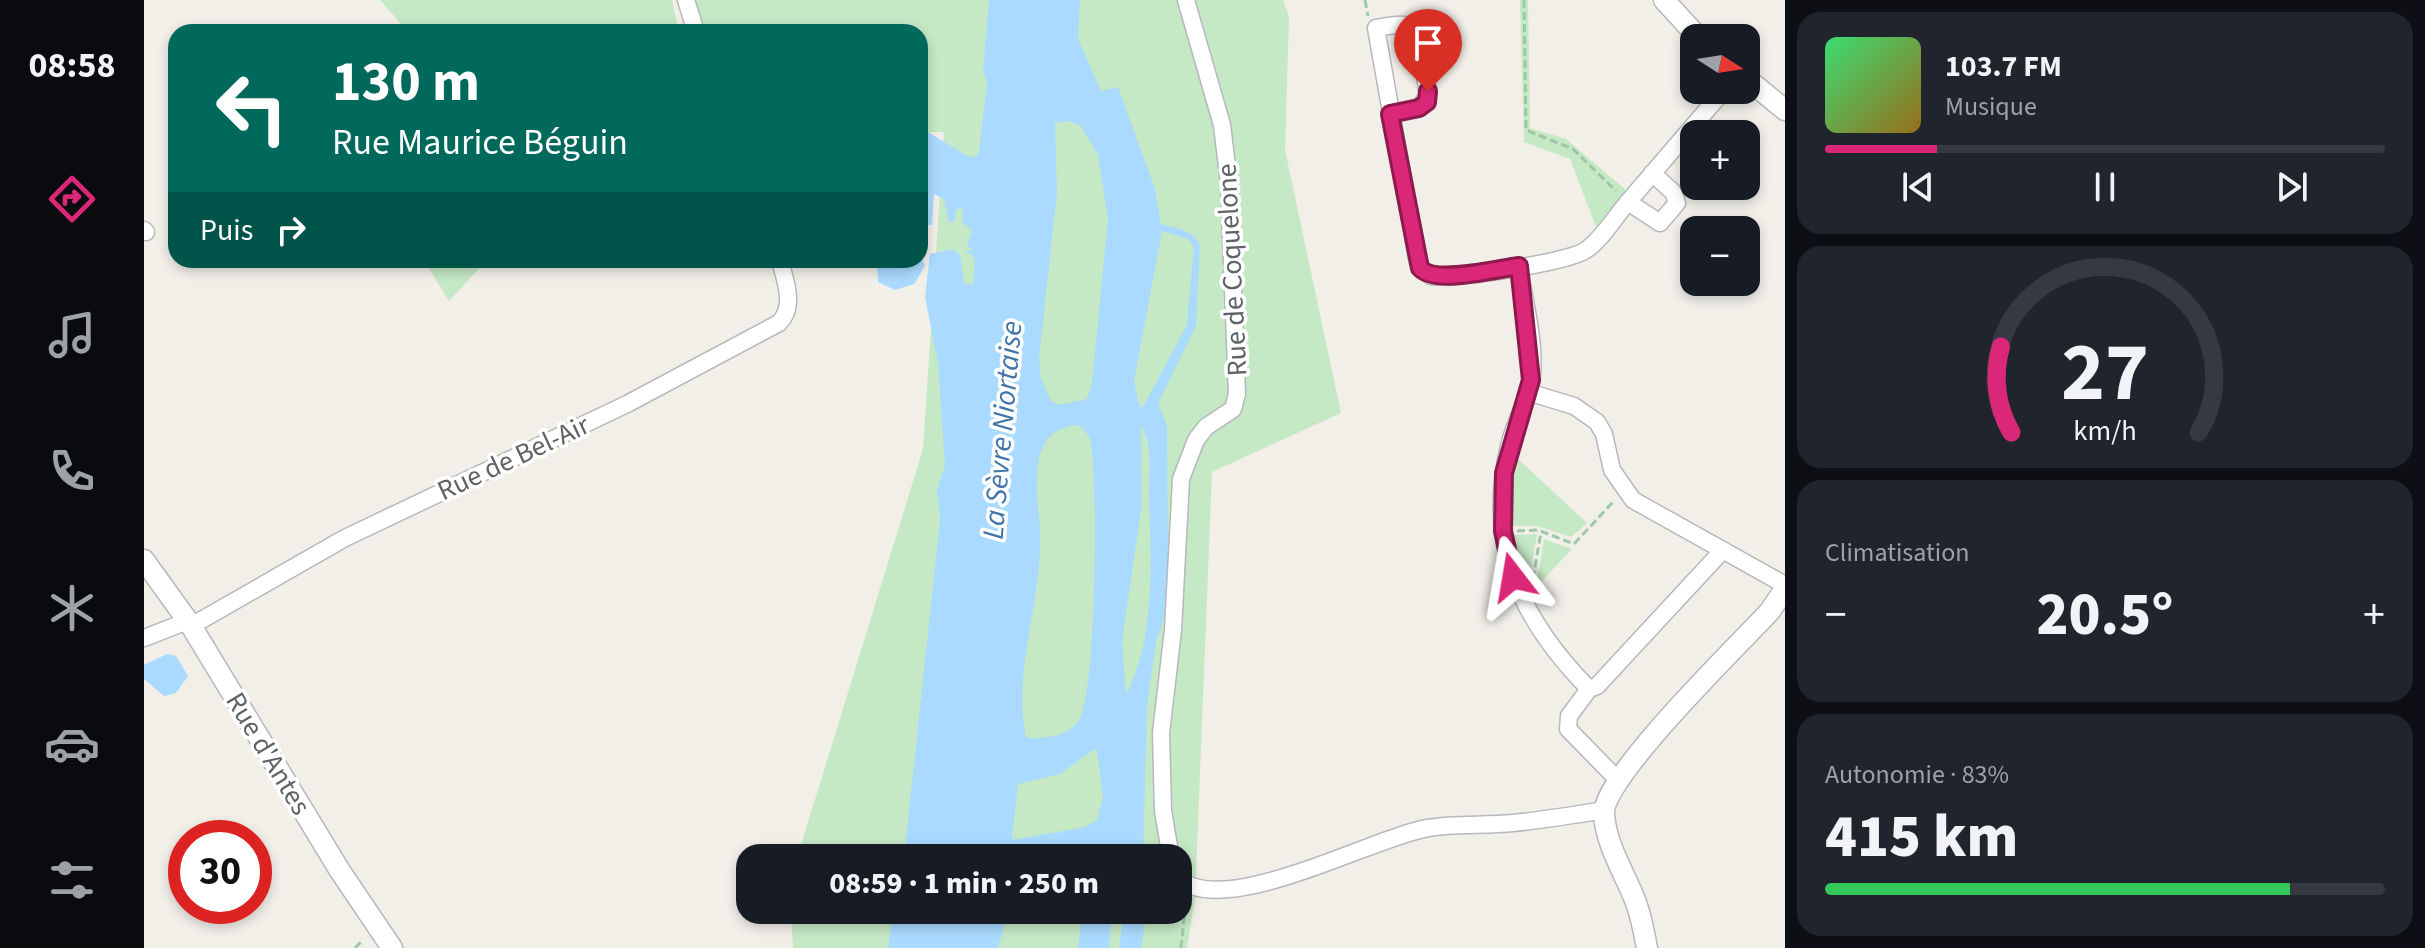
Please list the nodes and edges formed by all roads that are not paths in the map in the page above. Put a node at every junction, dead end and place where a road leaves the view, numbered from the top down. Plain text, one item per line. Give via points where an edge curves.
1 (686, 0) edge
2 (1186, 0) edge
3 (1664, 0) edge
4 (694, 24) edge
5 (1686, 24) edge
6 (1760, 89) edge
7 (1712, 104) edge
8 (1785, 110) edge
9 (1390, 114) junction
10 (1652, 173) junction
11 (1628, 202) junction
12 (1519, 266) junction
13 (782, 268) edge
14 (1528, 392) junction
15 (1723, 550) junction
16 (144, 560) edge
17 (1785, 587) edge
18 (190, 624) junction
19 (144, 638) edge
20 (1589, 689) junction
21 (1617, 779) junction
22 (1604, 810) junction
23 (1169, 844) edge
24 (1192, 886) edge
25 (392, 948) edge
26 (1647, 948) edge

1 - 4 street
2 - 23 street, Rue de Coquelone via 1222,125 1237,394 1233,409 1196,440 1181,479 1161,733
3 - 5 street
6 - 8 street
7 - 10 street
9 - 9 street via 1376,28 1407,24 1419,37 1428,96 1419,108
9 - 12 street via 1424,274 1440,277
10 - 11 street
10 - 11 street via 1677,203 1660,223
11 - 12 street via 1587,249
12 - 14 street via 1531,353
13 - 18 street, Rue de Bel-Air via 789,299 779,323 627,404 345,538
14 - 15 street via 1574,406 1597,422 1624,490 1645,508
14 - 20 street via 1504,473 1503,531 1518,591 1541,634
15 - 17 street
15 - 20 street
16 - 18 street, Rue d'Antes
17 - 21 street via 1770,611
18 - 19 street, Rue de Bel-Air
18 - 25 street, Rue d'Antes
20 - 21 street via 1569,716 1568,729
21 - 22 street
22 - 24 street via 1427,828 1297,874 1242,887 1203,890
22 - 26 street via 1608,838 1636,904

